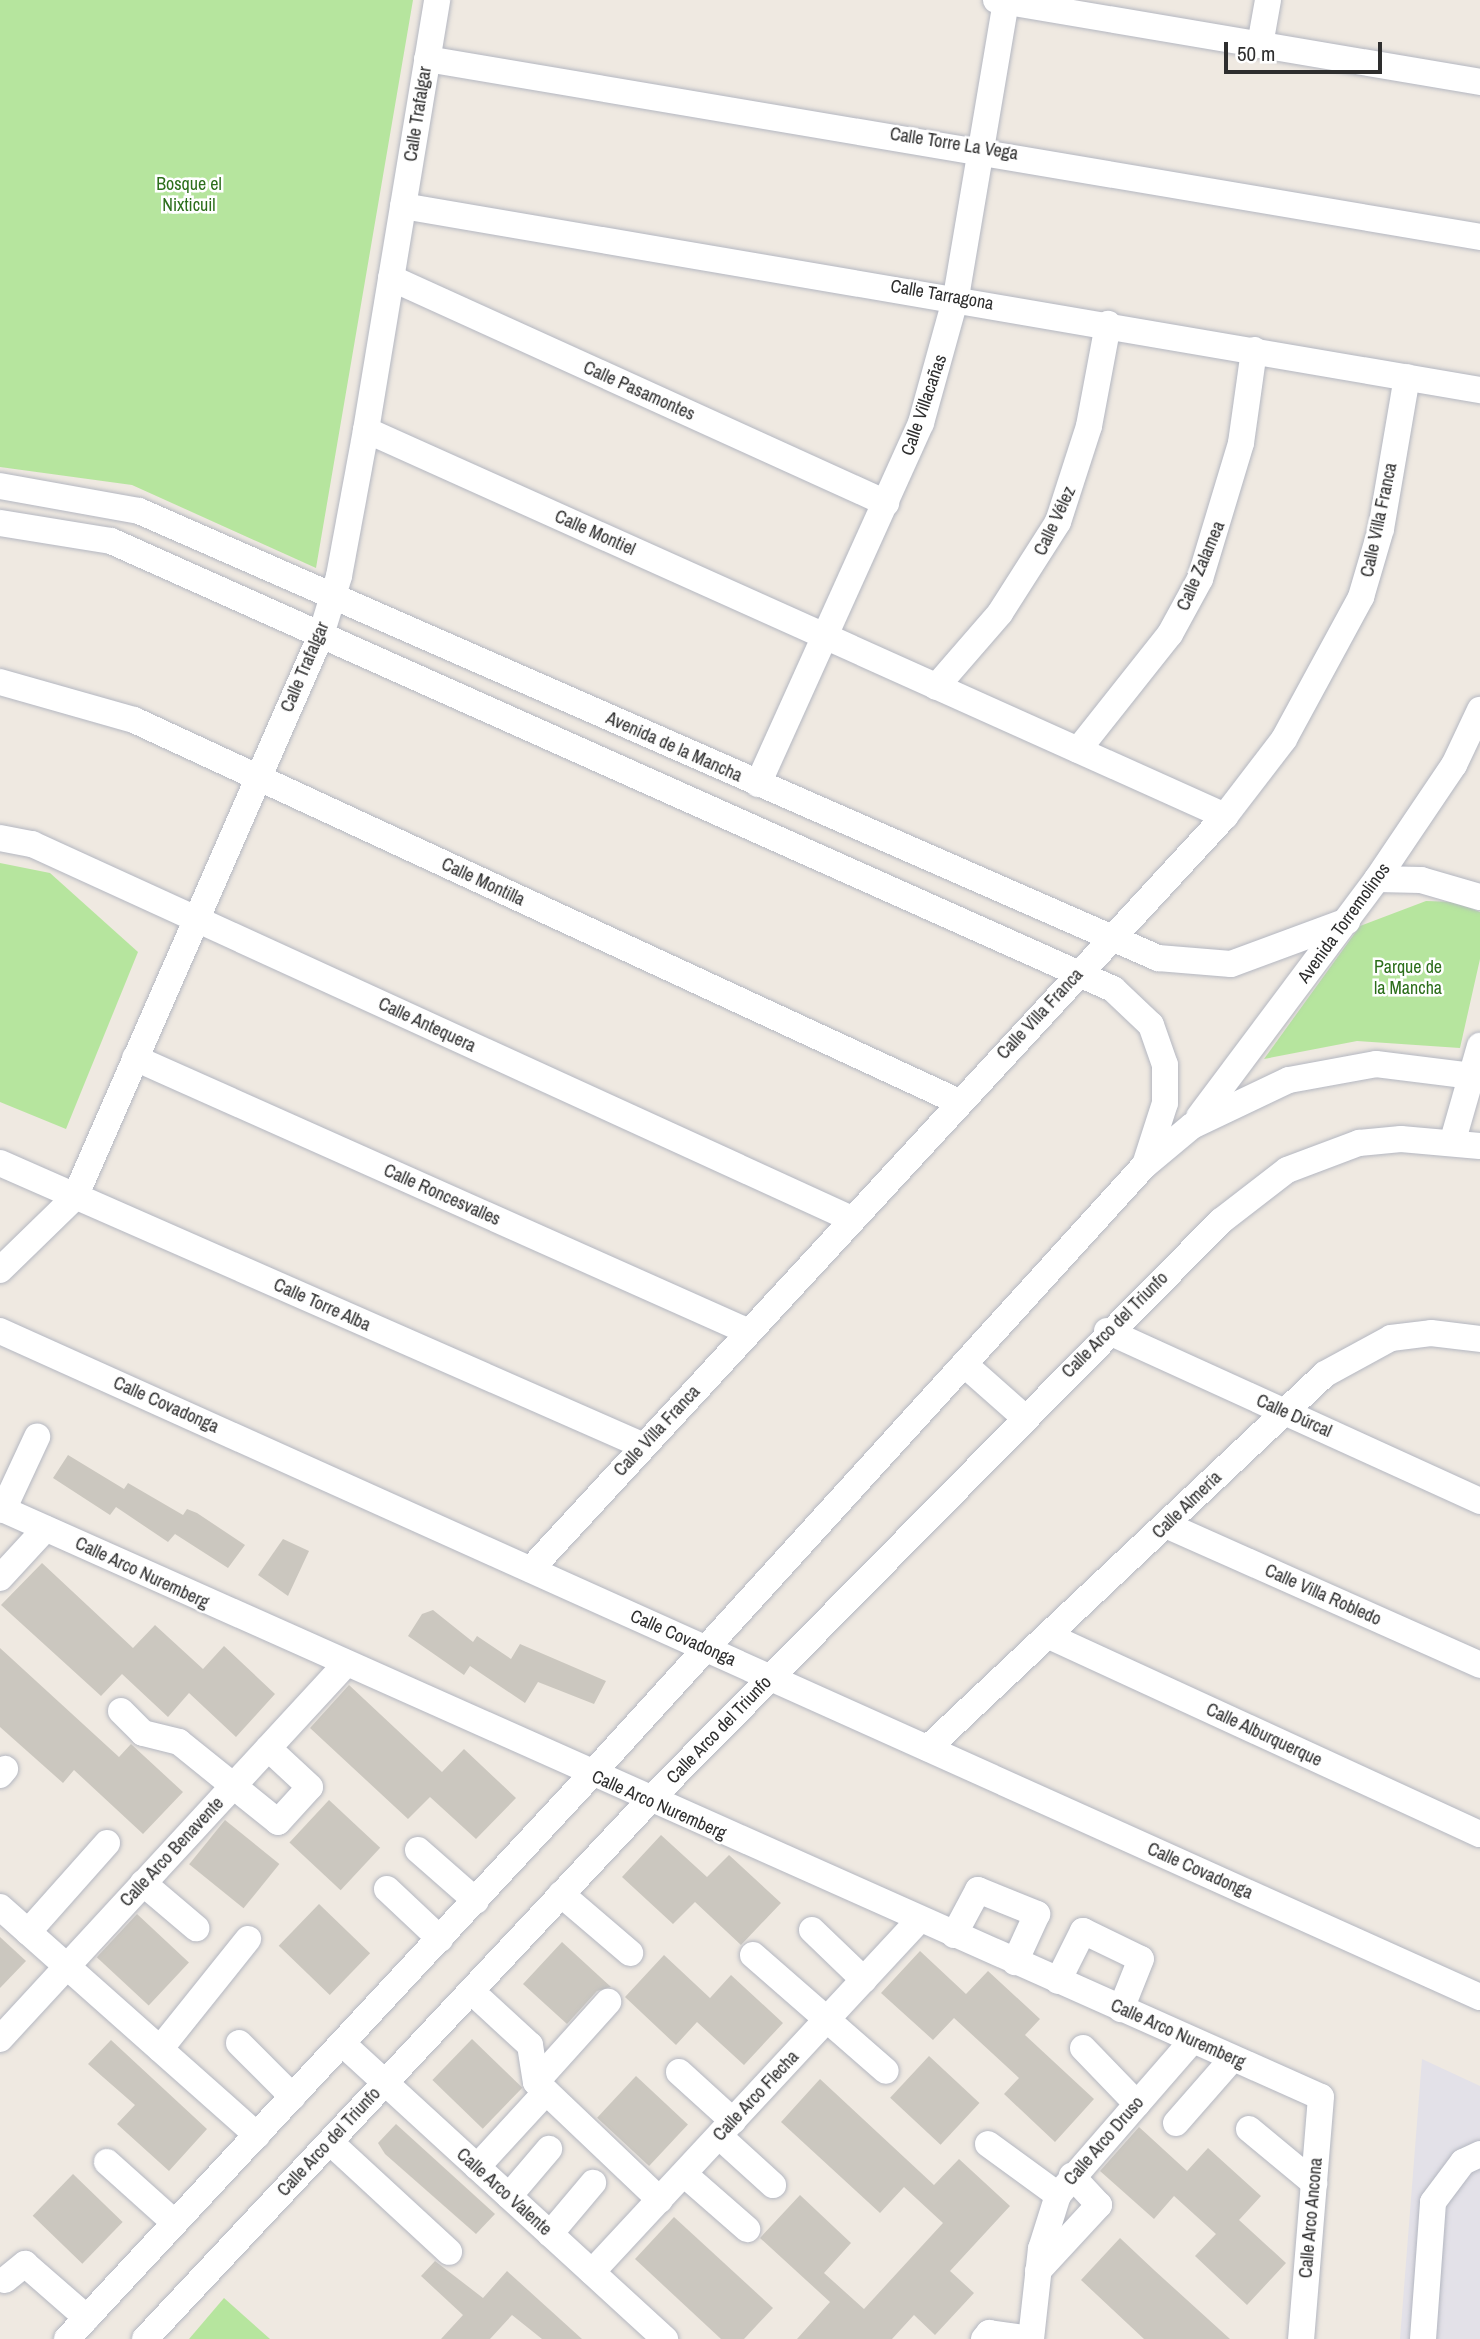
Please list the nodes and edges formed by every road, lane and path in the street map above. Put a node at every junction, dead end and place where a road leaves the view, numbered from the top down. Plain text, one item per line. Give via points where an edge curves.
1 (437, 0) edge
2 (1268, 0) edge
3 (1003, 1) edge
4 (1260, 45) junction
5 (427, 59) junction
6 (1480, 82) edge
7 (981, 148) junction
8 (403, 206) junction
9 (1480, 237) edge
10 (391, 278) junction
11 (956, 297) junction
12 (1108, 324) junction
13 (1254, 350) junction
14 (1407, 377) junction
15 (1480, 390) edge
16 (366, 430) junction
17 (0, 486) edge
18 (886, 503) junction
19 (0, 523) edge
20 (334, 597) junction
21 (321, 635) junction
22 (825, 636) junction
23 (0, 682) edge
24 (936, 687) junction
25 (1480, 710) edge
26 (1078, 750) junction
27 (257, 776) junction
28 (758, 784) junction
29 (1225, 816) junction
30 (0, 838) edge
31 (1377, 879) junction
32 (1480, 897) edge
33 (196, 920) junction
34 (1346, 921) junction
35 (1110, 939) junction
36 (1078, 973) junction
37 (1480, 1045) edge
38 (135, 1058) junction
39 (1476, 1076) edge
40 (959, 1102) junction
41 (1192, 1126) junction
42 (1453, 1140) junction
43 (1480, 1146) edge
44 (0, 1163) edge
45 (1144, 1166) junction
46 (75, 1197) junction
47 (852, 1219) junction
48 (0, 1270) edge
49 (0, 1331) edge
50 (1107, 1331) junction
51 (749, 1332) junction
52 (1480, 1339) edge
53 (964, 1364) junction
54 (1284, 1412) junction
55 (1024, 1417) junction
56 (37, 1437) dead end
57 (644, 1446) junction
58 (1480, 1500) edge
59 (2, 1509) edge
60 (1166, 1525) junction
61 (45, 1529) junction
62 (531, 1569) junction
63 (0, 1578) edge
64 (1049, 1636) junction
65 (706, 1649) junction
66 (1480, 1665) edge
67 (344, 1666) junction
68 (770, 1677) junction
69 (121, 1712) dead end
70 (268, 1748) junction
71 (928, 1748) junction
72 (592, 1775) junction
73 (232, 1787) junction
74 (649, 1801) junction
75 (1480, 1834) edge
76 (107, 1843) dead end
77 (418, 1850) dead end
78 (143, 1883) junction
79 (387, 1889) dead end
80 (561, 1894) junction
81 (476, 1901) junction
82 (0, 1907) edge
83 (919, 1920) junction
84 (196, 1928) dead end
85 (812, 1930) dead end
86 (28, 1932) junction
87 (954, 1935) junction
88 (248, 1939) dead end
89 (440, 1939) junction
90 (630, 1953) dead end
91 (753, 1955) dead end
92 (1015, 1962) junction
93 (67, 1967) junction
94 (864, 1980) junction
95 (1058, 1981) junction
96 (471, 1991) junction
97 (1480, 1997) edge
98 (608, 2002) dead end
99 (1121, 2009) junction
100 (828, 2019) junction
101 (0, 2039) edge
102 (1192, 2041) junction
103 (239, 2043) dead end
104 (343, 2044) junction
105 (1083, 2048) dead end
106 (160, 2049) junction
107 (1233, 2058) junction
108 (886, 2071) dead end
109 (679, 2073) dead end
110 (385, 2083) junction
111 (541, 2087) junction
112 (293, 2097) junction
113 (1321, 2098) joint
114 (1136, 2104) junction
115 (1176, 2123) dead end
116 (726, 2128) junction
117 (1249, 2129) dead end
118 (257, 2135) junction
119 (330, 2142) junction
120 (988, 2144) dead end
121 (549, 2149) dead end
122 (1480, 2154) edge
123 (107, 2162) dead end
124 (477, 2166) junction
125 (684, 2174) junction
126 (593, 2183) dead end
127 (1314, 2183) junction
128 (773, 2185) dead end
129 (1065, 2185) junction
130 (509, 2196) junction
131 (660, 2200) junction
132 (175, 2223) junction
133 (747, 2229) dead end
134 (550, 2234) junction
135 (449, 2252) dead end
136 (1038, 2271) junction
137 (592, 2272) junction
138 (5, 2280) dead end
139 (87, 2318) junction
140 (67, 2339) edge
141 (145, 2339) edge
142 (666, 2339) edge
143 (984, 2339) edge
144 (1031, 2339) edge
145 (1301, 2339) edge
146 (1423, 2339) edge

1 - 5 street, Calle Trafalgar
2 - 4 street
3 - 4 street
3 - 7 street, Calle Villacañas
4 - 6 street
5 - 7 street, Calle Torre La Vega
5 - 8 street, Calle Trafalgar
7 - 9 street, Calle Torre La Vega
7 - 11 street, Calle Villacañas
8 - 10 street, Calle Trafalgar
8 - 11 street, Calle Tarragona
10 - 16 street, Calle Trafalgar
10 - 18 street, Calle Pasamontes
11 - 12 street, Calle Tarragona
11 - 18 street, Calle Villacañas via 921,424
12 - 13 street, Calle Tarragona
12 - 24 street, Calle Vélez via 1089,426 1058,522 1000,613
13 - 14 street, Calle Tarragona
13 - 26 street, Calle Zalamea via 1241,443 1200,579 1170,634
14 - 15 street, Calle Tarragona
14 - 29 street, Calle Villa Franca via 1381,529 1361,597 1284,739
16 - 20 street, Calle Trafalgar
16 - 22 street, Calle Montiel
17 - 20 street, Avenida de la Mancha via 139,510
18 - 22 street, Calle Villacañas
19 - 21 street via 111,541
20 - 21 street, Calle Trafalgar
20 - 28 street, Avenida de la Mancha
21 - 27 street, Calle Trafalgar
21 - 36 street
22 - 24 street, Calle Montiel
22 - 28 street, Calle Villacañas
23 - 27 street, Calle Montilla via 134,720
24 - 26 street, Calle Montiel
25 - 31 street, Avenida Torremolinos via 1454,765
26 - 29 street, Calle Montiel
27 - 33 street, Calle Trafalgar
27 - 40 street, Calle Montilla
28 - 35 street, Avenida de la Mancha
29 - 35 street, Calle Villa Franca
30 - 33 street, Calle Antequera via 32,844
31 - 32 street via 1422,880
31 - 34 street, Avenida Torremolinos
33 - 38 street, Calle Trafalgar
33 - 47 street, Calle Antequera
34 - 35 street, Avenida de la Mancha via 1231,964 1158,958
34 - 41 street, Avenida Torremolinos
35 - 36 street, Calle Villa Franca
36 - 40 street, Calle Villa Franca
36 - 45 street via 1113,989 1151,1025 1165,1065 1165,1103
37 - 39 street
38 - 46 street, Calle Trafalgar
38 - 51 street, Calle Roncesvalles
39 - 41 street via 1401,1065 1332,1069 1243,1097
39 - 42 street
40 - 47 street, Calle Villa Franca
41 - 45 street
42 - 43 street
42 - 50 street, Calle Arco del Triunfo via 1359,1143 1321,1154 1252,1193
44 - 46 street, Calle Torre Alba
45 - 53 street
46 - 48 street, Calle Trafalgar
46 - 57 street, Calle Torre Alba
47 - 51 street, Calle Villa Franca
49 - 62 street, Calle Covadonga
50 - 54 street, Calle Dúrcal
50 - 55 street, Calle Arco del Triunfo
51 - 57 street, Calle Villa Franca
52 - 54 street, Calle Almería via 1431,1333 1391,1338 1325,1374
53 - 55 street
53 - 65 street
54 - 58 street, Calle Dúrcal
54 - 60 street, Calle Almería
55 - 68 street, Calle Arco del Triunfo
56 - 59 street
57 - 62 street, Calle Villa Franca
59 - 61 street, Calle Arco Nuremberg
60 - 64 street, Calle Almería
60 - 66 street, Calle Villa Robledo
61 - 63 street
61 - 67 street, Calle Arco Nuremberg
62 - 65 street, Calle Covadonga
64 - 71 street, Calle Almería
64 - 75 street, Calle Alburquerque
65 - 68 street, Calle Covadonga
65 - 72 street
67 - 70 street, Calle Arco Benavente
67 - 72 street, Calle Arco Nuremberg
68 - 71 street, Calle Covadonga
68 - 74 street, Calle Arco del Triunfo
69 - 73 street via 143,1733 179,1742
70 - 73 street, Calle Arco Benavente
70 - 73 street via 310,1787 302,1796 278,1822
71 - 97 street, Calle Covadonga
72 - 74 street, Calle Arco Nuremberg
72 - 81 street
73 - 78 street, Calle Arco Benavente
74 - 80 street, Calle Arco del Triunfo
74 - 83 street, Calle Arco Nuremberg
76 - 86 street
77 - 81 street
78 - 84 street
78 - 93 street, Calle Arco Benavente
79 - 89 street
80 - 90 street
80 - 96 street, Calle Arco del Triunfo
81 - 89 street
82 - 86 street
83 - 87 street, Calle Arco Nuremberg
83 - 94 street, Calle Arco Flecha
85 - 94 street
86 - 93 street
87 - 92 street, Calle Arco Nuremberg
87 - 92 street via 978,1890 1037,1914
88 - 106 street
89 - 104 street
91 - 100 street
92 - 95 street, Calle Arco Nuremberg
93 - 101 street, Calle Arco Benavente
93 - 106 street
94 - 100 street, Calle Arco Flecha
95 - 99 street, Calle Arco Nuremberg
95 - 99 street via 1083,1931 1141,1959
96 - 110 street, Calle Arco del Triunfo
96 - 111 street via 530,2045
98 - 111 street
99 - 102 street, Calle Arco Nuremberg
100 - 108 street
100 - 116 street, Calle Arco Flecha
102 - 107 street, Calle Arco Nuremberg
102 - 114 street, Calle Arco Druso
103 - 112 street
104 - 110 street, Calle Arco Valente
104 - 112 street
105 - 114 street
106 - 118 street
107 - 113 street, Calle Arco Nuremberg
107 - 115 street
109 - 116 street
110 - 119 street, Calle Arco del Triunfo
110 - 124 street, Calle Arco Valente
111 - 124 street
111 - 131 street
112 - 118 street
113 - 127 street, Calle Arco Ancona
114 - 129 street, Calle Arco Druso
116 - 125 street, Calle Arco Flecha
116 - 128 street
117 - 127 street
118 - 132 street
119 - 135 street
119 - 141 street, Calle Arco del Triunfo
120 - 129 street
121 - 130 street
122 - 146 street via 1463,2162 1433,2202
123 - 132 street
124 - 130 street, Calle Arco Valente
125 - 131 street, Calle Arco Flecha
125 - 133 street
126 - 134 street
127 - 145 street, Calle Arco Ancona
129 - 136 street, Calle Arco Druso
129 - 136 street via 1099,2205
130 - 134 street, Calle Arco Valente
131 - 137 street, Calle Arco Flecha
132 - 139 street
134 - 137 street, Calle Arco Valente
136 - 144 street, Calle Arco Druso
137 - 142 street, Calle Arco Valente
138 - 139 street via 24,2264
139 - 140 street
143 - 144 street via 989,2333

